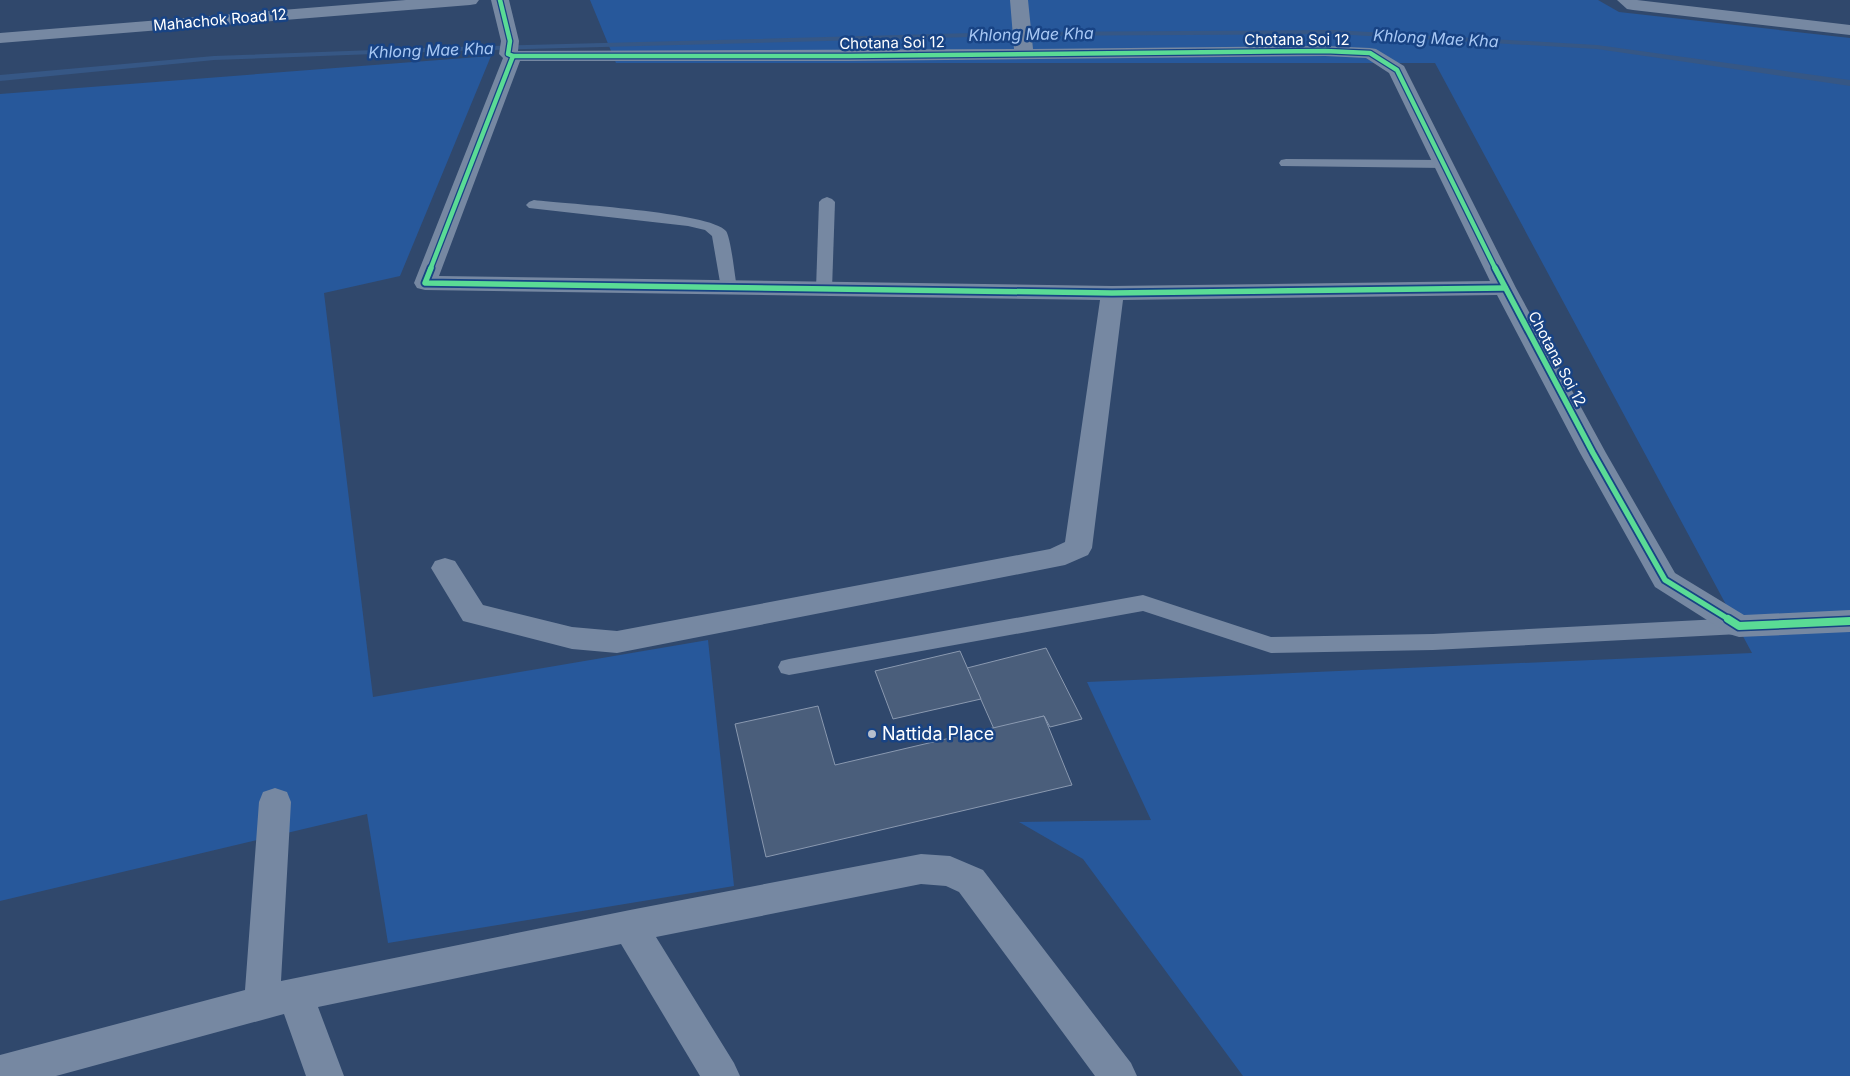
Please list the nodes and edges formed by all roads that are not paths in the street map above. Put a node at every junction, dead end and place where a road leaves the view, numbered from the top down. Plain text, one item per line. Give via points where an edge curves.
1 (470, 0) edge
2 (500, 0) edge
3 (1019, 0) edge
4 (1626, 0) edge
5 (1850, 30) edge
6 (0, 38) edge
7 (1024, 49) junction
8 (510, 50) junction
9 (1286, 163) dead end
10 (1444, 164) junction
11 (827, 202) dead end
12 (534, 205) dead end
13 (729, 288) junction
14 (1505, 288) junction
15 (824, 289) junction
16 (1112, 293) junction
17 (445, 568) dead end
18 (1850, 621) edge
19 (1739, 626) junction
20 (789, 667) dead end
21 (275, 802) dead end
22 (630, 926) junction
23 (278, 999) junction
24 (0, 1073) edge
25 (325, 1076) edge
26 (721, 1076) edge
27 (1118, 1076) edge

1 - 6 street, Mahachok Road 12
2 - 8 street
3 - 7 street
4 - 5 street via 1634,4
7 - 8 street, Chotana Soi 12
7 - 10 street, Chotana Soi 12 via 1370,53 1397,70
8 - 13 street via 425,283
9 - 10 lane
10 - 14 street, Chotana Soi 12
11 - 15 lane
12 - 13 lane via 689,221 711,227 720,234
13 - 15 street
14 - 16 street
14 - 19 street, Chotana Soi 12 via 1665,580
15 - 16 street
16 - 17 street via 1078,548 1055,558 617,642 572,638 473,613
18 - 19 street
19 - 20 lane via 1433,642 1271,646 1144,603
21 - 23 street
22 - 23 street
22 - 26 street
22 - 27 street via 921,869 950,871 971,881
23 - 24 street
23 - 25 street

